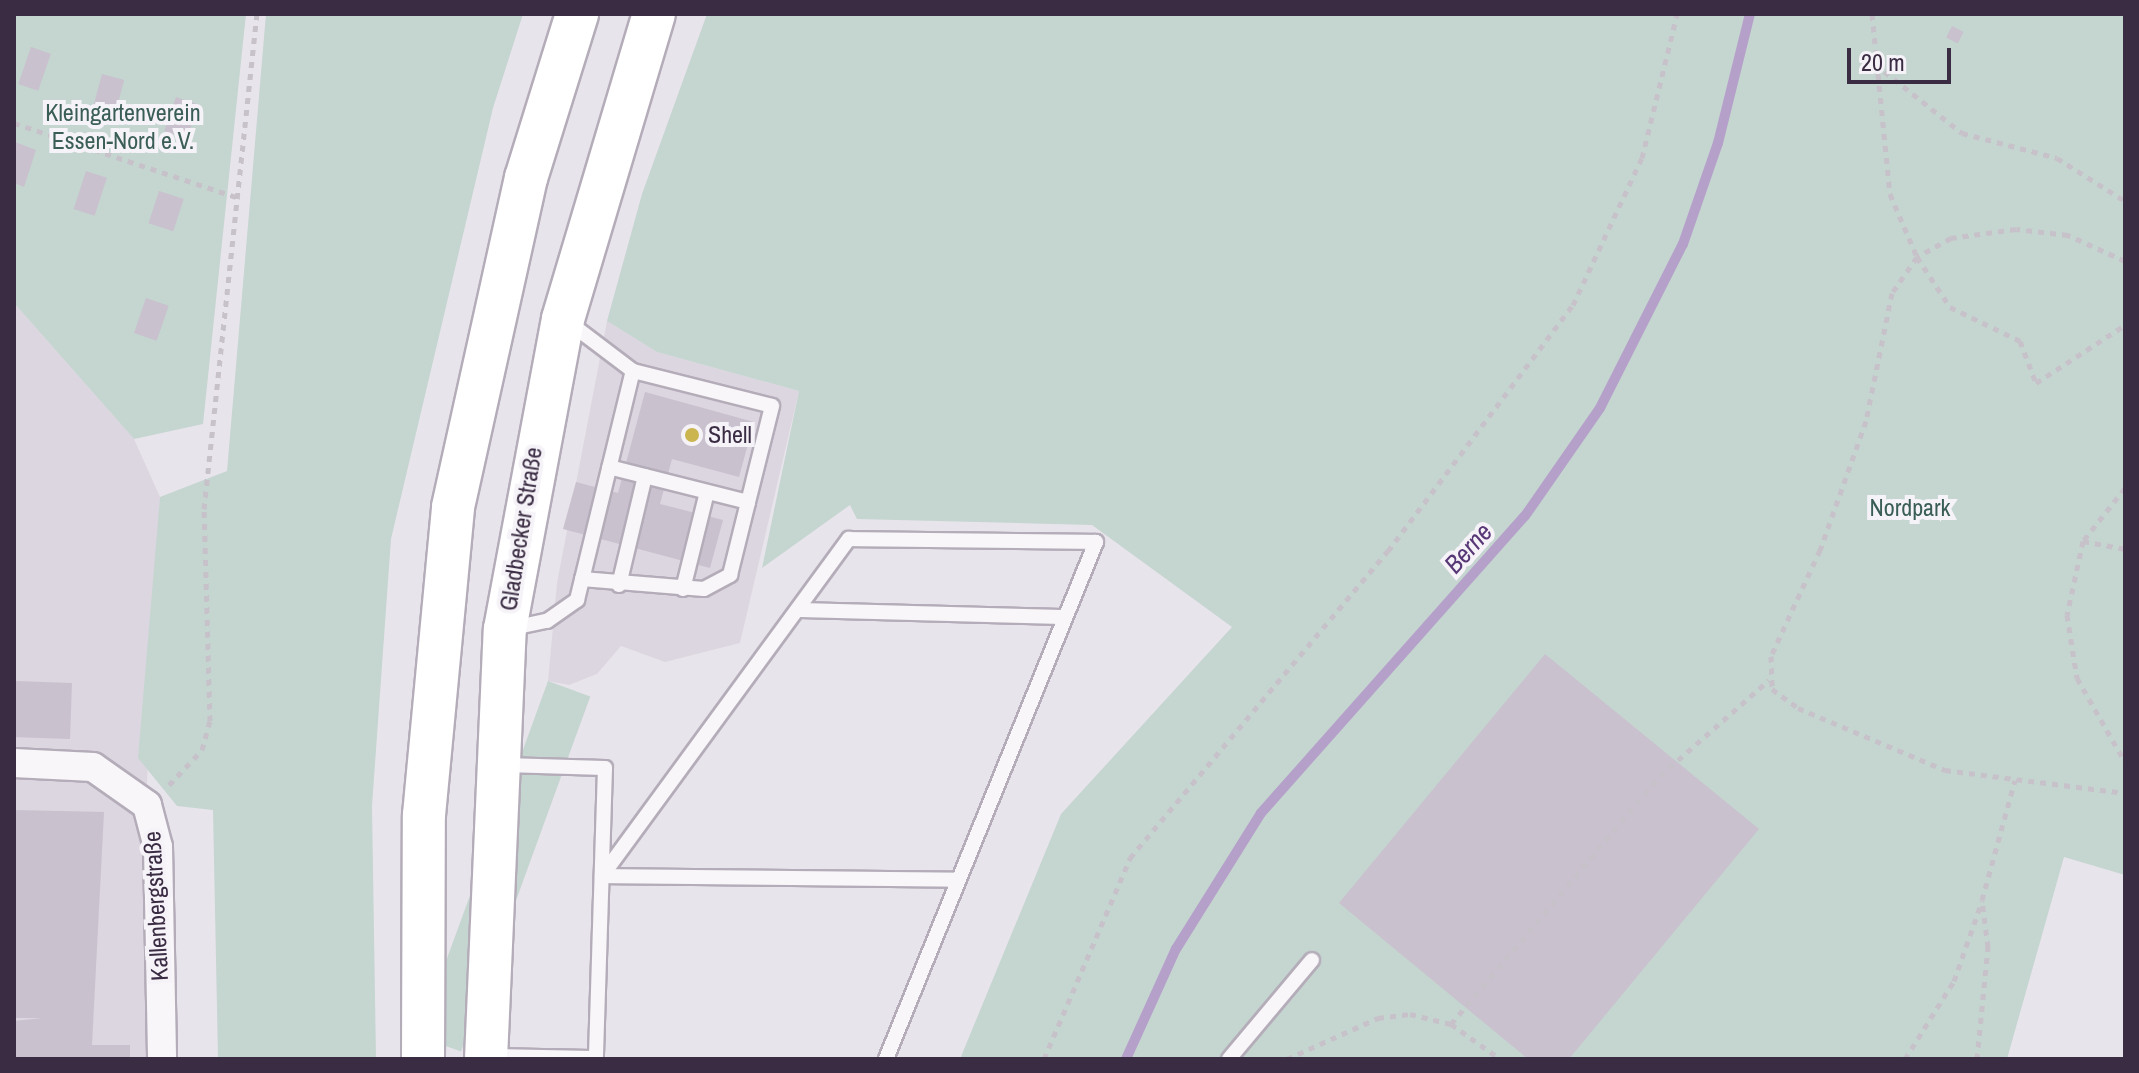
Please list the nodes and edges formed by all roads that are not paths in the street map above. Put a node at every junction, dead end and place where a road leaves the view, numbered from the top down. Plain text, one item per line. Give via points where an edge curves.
1 (577, 14) edge
2 (654, 14) edge
3 (563, 319) junction
4 (633, 371) junction
5 (609, 467) junction
6 (645, 476) junction
7 (707, 492) junction
8 (748, 502) junction
9 (582, 579) junction
10 (619, 585) junction
11 (683, 589) junction
12 (798, 610) junction
13 (1064, 617) junction
14 (505, 629) junction
15 (14, 763) edge
16 (494, 765) junction
17 (602, 876) junction
18 (956, 880) junction
19 (1312, 960) dead end
20 (486, 1058) edge
21 (162, 1059) edge
22 (423, 1059) edge
23 (596, 1059) edge
24 (886, 1059) edge
25 (1229, 1059) edge

1 - 22 main road via 526,178 453,507 424,815
2 - 3 main road, Gladbecker Straße
3 - 4 lane
3 - 14 main road, Gladbecker Straße
4 - 5 lane
4 - 8 lane via 772,406
5 - 6 lane
5 - 9 lane
6 - 7 lane
6 - 10 lane
7 - 8 lane
7 - 11 lane
8 - 11 lane via 730,575 704,589
9 - 10 lane
9 - 14 lane via 577,600 547,621
10 - 11 lane
12 - 13 lane
12 - 13 lane via 849,539 1096,542
12 - 17 lane
13 - 18 lane
14 - 16 main road, Gladbecker Straße
15 - 21 street, Kallenbergstraße via 93,767 147,805 158,847
16 - 17 lane via 605,768
16 - 20 main road, Gladbecker Straße
17 - 18 lane
17 - 23 lane
18 - 24 lane
19 - 25 lane
20 - 23 lane

